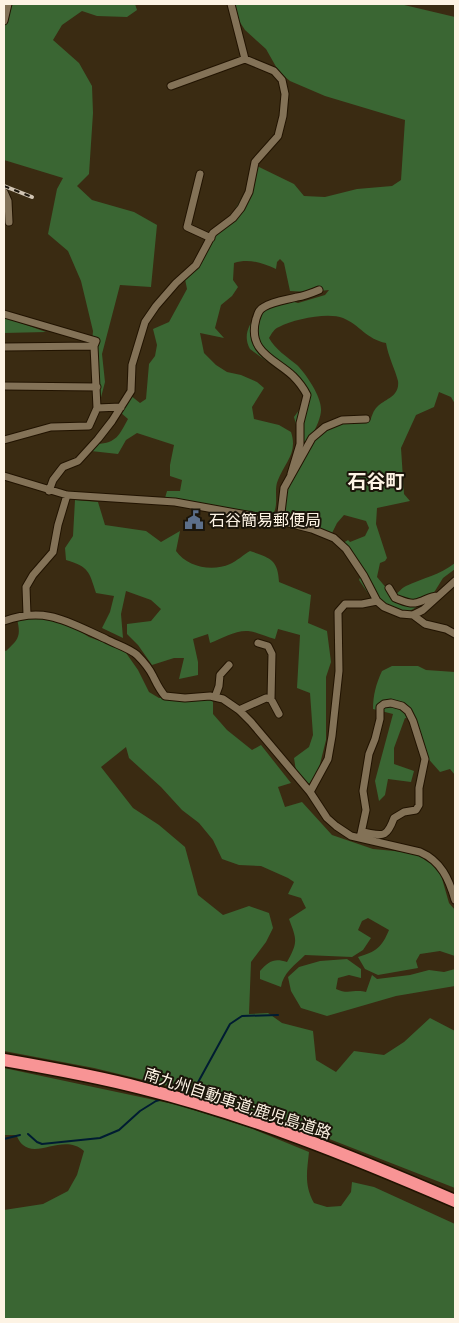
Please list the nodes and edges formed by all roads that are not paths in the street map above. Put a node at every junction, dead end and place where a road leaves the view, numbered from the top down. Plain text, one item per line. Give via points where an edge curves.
1 (8, 4) edge
2 (231, 4) edge
3 (4, 22) edge
4 (244, 59) junction
5 (170, 86) dead end
6 (200, 174) dead end
7 (4, 192) edge
8 (9, 222) dead end
9 (211, 238) junction
10 (319, 290) dead end
11 (4, 314) edge
12 (94, 346) junction
13 (4, 347) edge
14 (4, 386) edge
15 (97, 387) junction
16 (121, 407) junction
17 (97, 408) junction
18 (366, 419) dead end
19 (4, 440) edge
20 (291, 474) junction
21 (4, 476) edge
22 (49, 491) junction
23 (67, 495) junction
24 (280, 520) junction
25 (455, 581) edge
26 (389, 588) dead end
27 (439, 596) junction
28 (377, 601) junction
29 (28, 615) junction
30 (413, 615) junction
31 (4, 621) edge
32 (455, 634) edge
33 (258, 643) dead end
34 (229, 665) dead end
35 (215, 697) junction
36 (271, 698) junction
37 (239, 710) junction
38 (279, 714) dead end
39 (310, 792) junction
40 (361, 835) junction
41 (455, 900) edge
42 (4, 1060) edge
43 (377, 1167) junction
44 (455, 1196) edge
45 (455, 1201) edge

1 - 3 street
2 - 4 street
4 - 5 street
4 - 9 street via 274,71 282,80 285,94 283,116 278,136 255,162 249,192 241,208
6 - 9 street via 187,227
7 - 8 street
9 - 16 street via 196,265 176,283 145,322 132,365 131,391
10 - 20 street via 263,307 255,322 254,335 259,348 292,375 307,395 300,423 300,444
11 - 12 street via 96,341
12 - 13 street
12 - 15 street
14 - 15 street
15 - 17 street
16 - 17 street
16 - 22 street via 78,461 63,467
17 - 19 street via 89,426 51,427
18 - 20 street via 342,420 324,427 312,438
20 - 24 street via 284,488
21 - 22 street
22 - 23 street
23 - 24 street via 175,502
23 - 29 street via 53,552 26,587
24 - 28 street via 312,528 334,538 354,560
25 - 27 street
26 - 27 street via 395,598 408,602
27 - 30 street
28 - 30 street via 401,614
28 - 39 street via 345,604 338,612 339,671 332,736 328,759
29 - 31 street
29 - 35 street via 61,618 134,653 148,667 165,696
30 - 32 street via 426,624
33 - 36 street via 268,646 272,654
34 - 35 street via 220,675
35 - 37 street via 223,698
36 - 37 street
36 - 38 street
37 - 39 street
39 - 40 street via 327,818 351,836
40 - 40 street via 366,810 364,791 369,754 380,719 380,707 391,703 408,711 423,751 425,759 419,805 416,810 394,818 388,833
40 - 41 street via 427,855 444,871
42 - 43 highway, 南九州自動車道;鹿児島道路 via 142,1088 223,1112
43 - 44 highway
43 - 45 highway, 南九州自動車道;鹿児島道路

